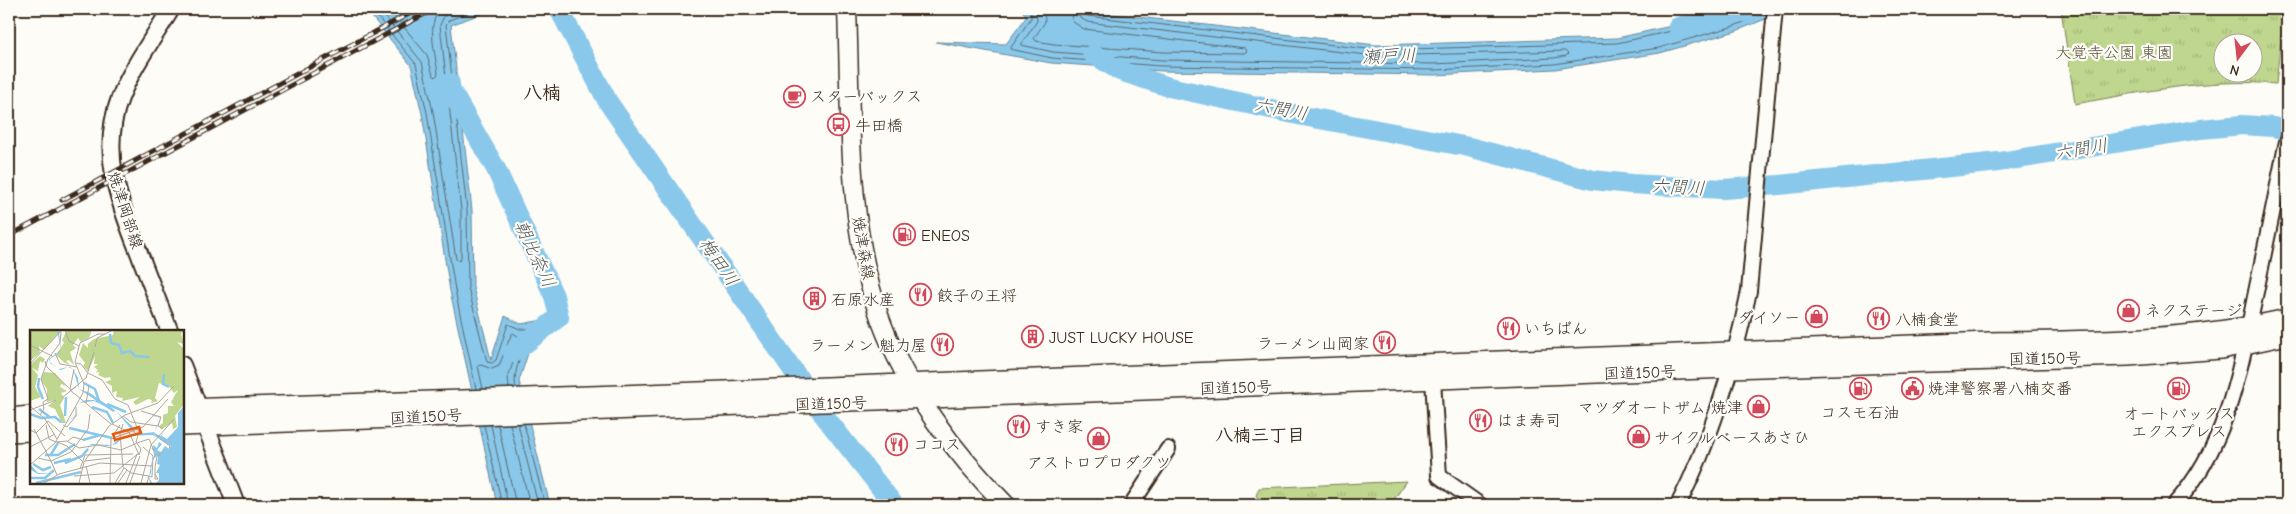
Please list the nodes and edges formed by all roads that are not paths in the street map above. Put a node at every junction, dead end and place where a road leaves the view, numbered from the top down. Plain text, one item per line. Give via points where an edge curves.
1 (171, 9) edge
2 (847, 9) edge
3 (1775, 9) edge
4 (2287, 141) edge
5 (2287, 319) edge
6 (169, 330) edge
7 (2287, 336) edge
8 (2246, 337) junction
9 (1733, 360) junction
10 (184, 372) edge
11 (1433, 380) junction
12 (912, 384) junction
13 (922, 399) junction
14 (622, 402) junction
15 (196, 414) edge
16 (30, 416) edge
17 (9, 418) edge
18 (184, 424) edge
19 (30, 431) edge
20 (9, 432) edge
21 (1168, 449) dead end
22 (236, 505) edge
23 (1006, 505) edge
24 (1131, 505) edge
25 (1480, 505) edge
26 (1678, 505) edge
27 (2174, 505) edge

1 - 6 main road, 焼津岡部線 via 128,80 120,98 111,142 118,197
2 - 12 main road, 焼津森線 via 854,178 864,257 881,321
3 - 9 street via 1749,291
4 - 8 street
5 - 8 highway, 国道150号
7 - 8 highway, 国道150号
8 - 9 highway, 国道150号 via 2128,356
8 - 27 street via 2229,410 2216,441 2196,477
9 - 11 highway, 国道150号
9 - 12 highway, 国道150号
9 - 26 street via 1702,454
10 - 15 main road
11 - 13 highway, 国道150号
11 - 25 street via 1439,476
12 - 13 main road, 焼津森線
12 - 14 highway, 国道150号 via 795,388
13 - 14 highway, 国道150号 via 806,404
13 - 23 main road, 焼津森線 via 968,463
14 - 15 highway, 国道150号
15 - 18 highway, 国道150号
15 - 22 main road
16 - 17 highway
19 - 20 highway
21 - 24 street

